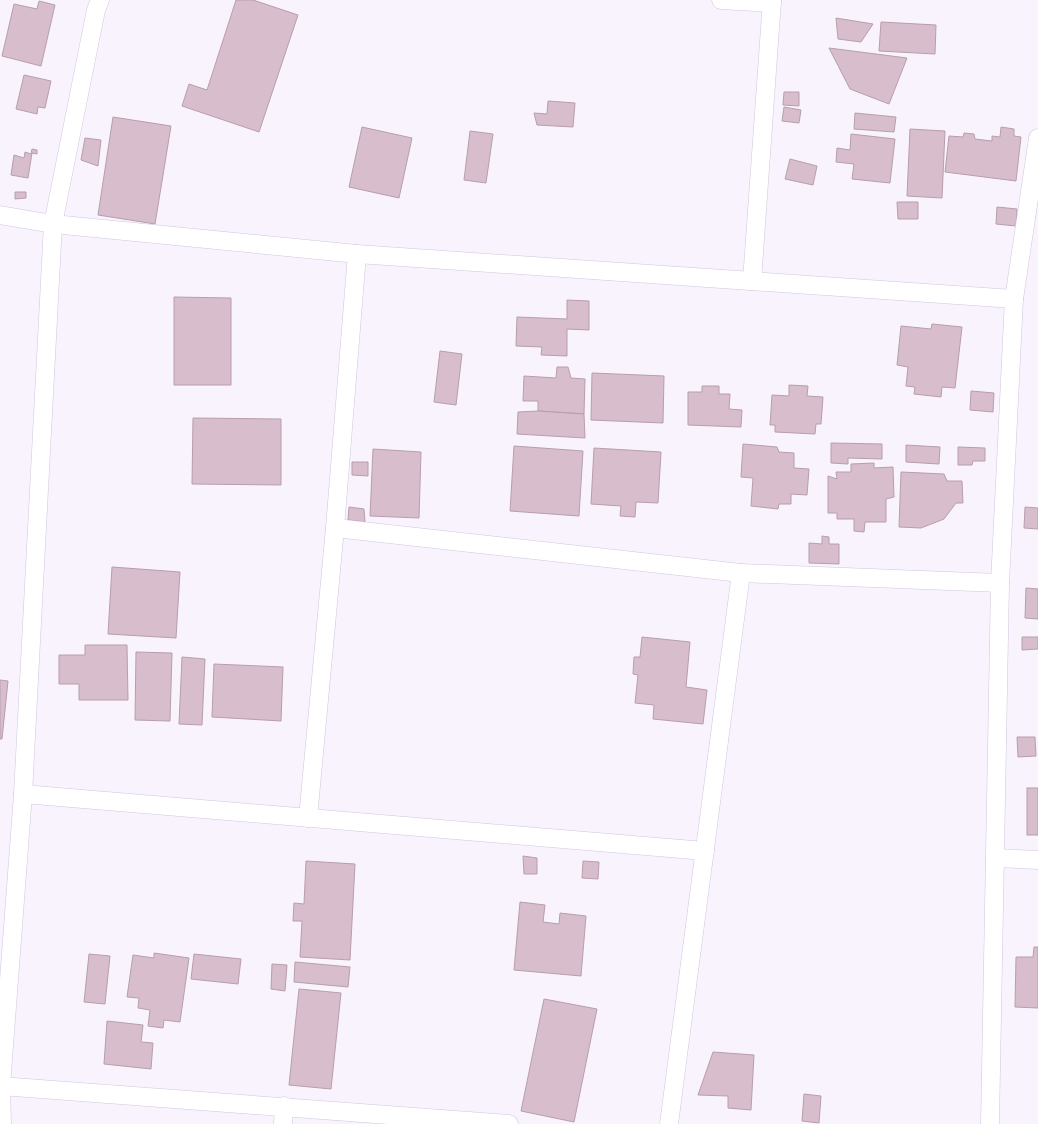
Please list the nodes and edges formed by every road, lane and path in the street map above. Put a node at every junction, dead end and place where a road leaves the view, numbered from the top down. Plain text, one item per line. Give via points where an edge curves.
1 (100, 0) edge
2 (721, 0) edge
3 (772, 2) edge
4 (1038, 138) edge
5 (0, 215) edge
6 (53, 224) junction
7 (357, 254) junction
8 (752, 281) junction
9 (1014, 299) junction
10 (336, 528) junction
11 (741, 573) junction
12 (1000, 583) junction
13 (23, 794) junction
14 (308, 818) junction
15 (705, 851) junction
16 (996, 858) junction
17 (1038, 860) edge
18 (1, 1086) edge
19 (284, 1106) junction
20 (2, 1124) edge
21 (283, 1124) edge
22 (509, 1124) edge
23 (669, 1124) edge
24 (990, 1124) edge

1 - 6 street
2 - 3 street
3 - 8 street
4 - 9 street
5 - 6 street
6 - 7 street
6 - 13 street
7 - 8 street
7 - 10 street
8 - 9 street
9 - 12 street
10 - 11 street
10 - 14 street
11 - 12 street
11 - 15 street
12 - 16 street
13 - 14 street
13 - 18 street
14 - 15 street
15 - 23 street
16 - 17 street
16 - 24 street
18 - 19 street
18 - 20 street
19 - 21 street
19 - 22 street

